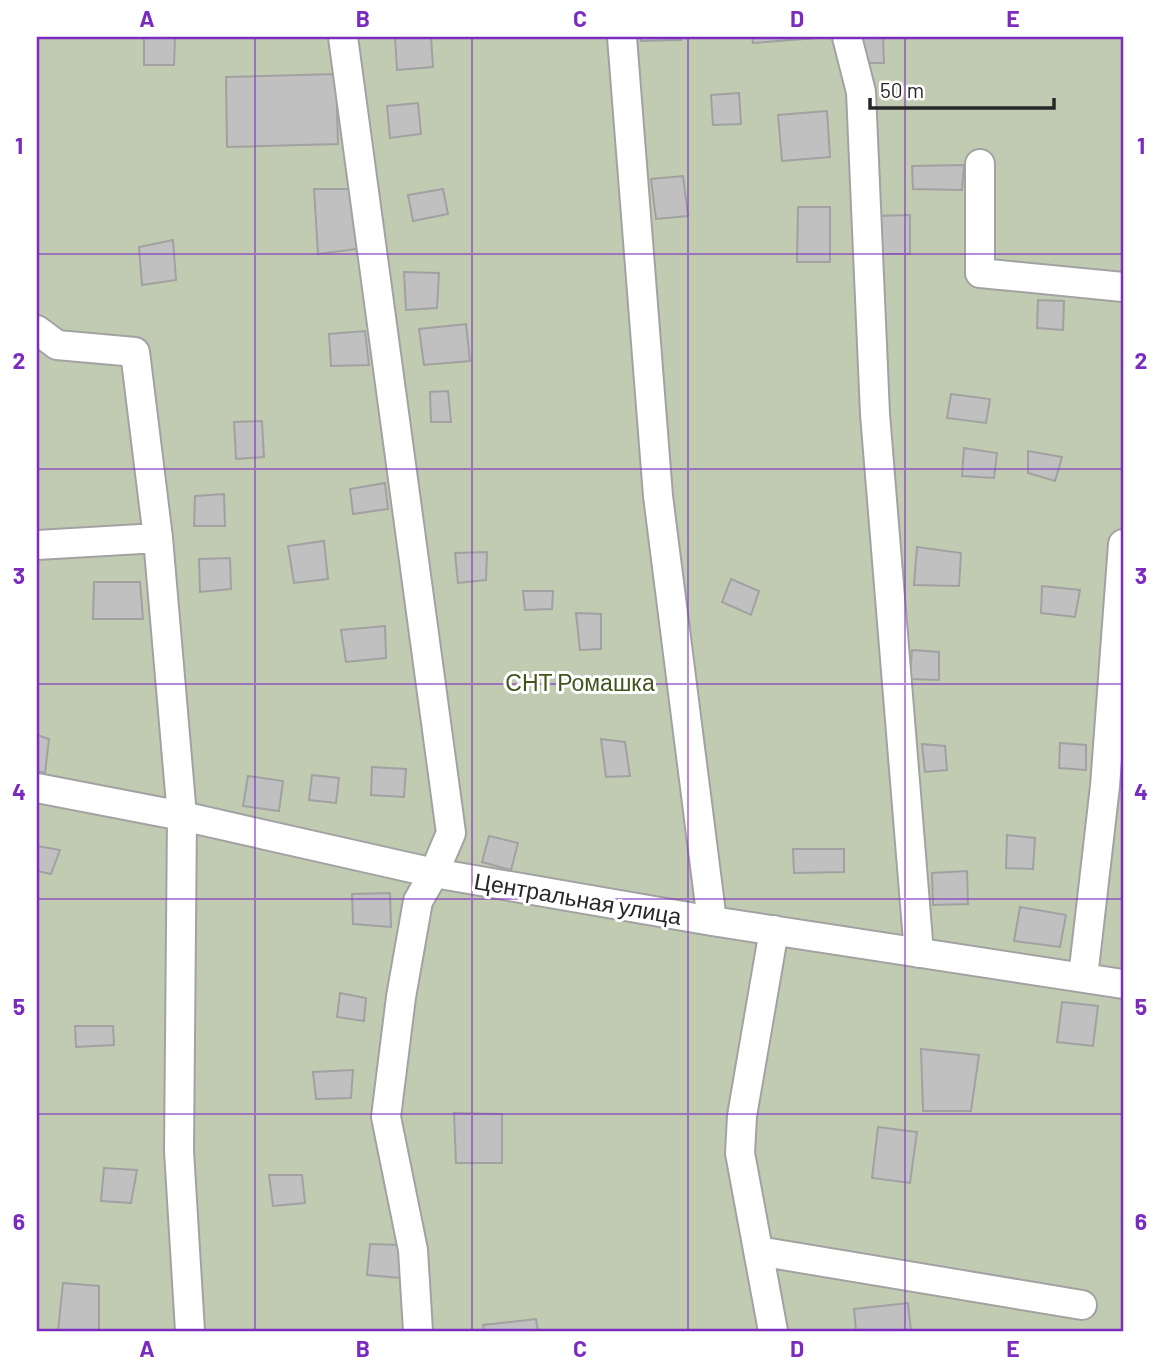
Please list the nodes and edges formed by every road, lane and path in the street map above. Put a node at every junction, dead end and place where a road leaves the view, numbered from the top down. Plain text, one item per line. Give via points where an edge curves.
1 (343, 37) edge
2 (622, 37) edge
3 (847, 37) edge
4 (981, 164) dead end
5 (1123, 286) edge
6 (37, 330) edge
7 (158, 538) junction
8 (37, 544) edge
9 (1123, 544) edge
10 (1114, 785) edge
11 (37, 788) edge
12 (183, 816) junction
13 (434, 873) junction
14 (712, 921) junction
15 (774, 930) junction
16 (919, 953) junction
17 (1083, 977) junction
18 (1123, 984) edge
19 (758, 1251) junction
20 (1082, 1305) dead end
21 (190, 1331) edge
22 (418, 1331) edge
23 (773, 1331) edge

1 - 13 street via 451,833
2 - 14 street via 658,496
3 - 16 street via 861,92 875,414
4 - 5 street via 980,273
6 - 7 street via 57,345 135,352
7 - 8 street
7 - 12 street
9 - 10 street
10 - 17 street
11 - 12 street, Центральная улица
12 - 13 street, Центральная улица
12 - 21 street via 179,1151
13 - 14 street, Центральная улица
13 - 22 street via 418,901 386,1117 413,1250
14 - 15 street, Центральная улица
15 - 16 street, Центральная улица
15 - 19 street via 742,1116 740,1153
16 - 17 street, Центральная улица
17 - 18 street, Центральная улица
19 - 20 street
19 - 23 street

